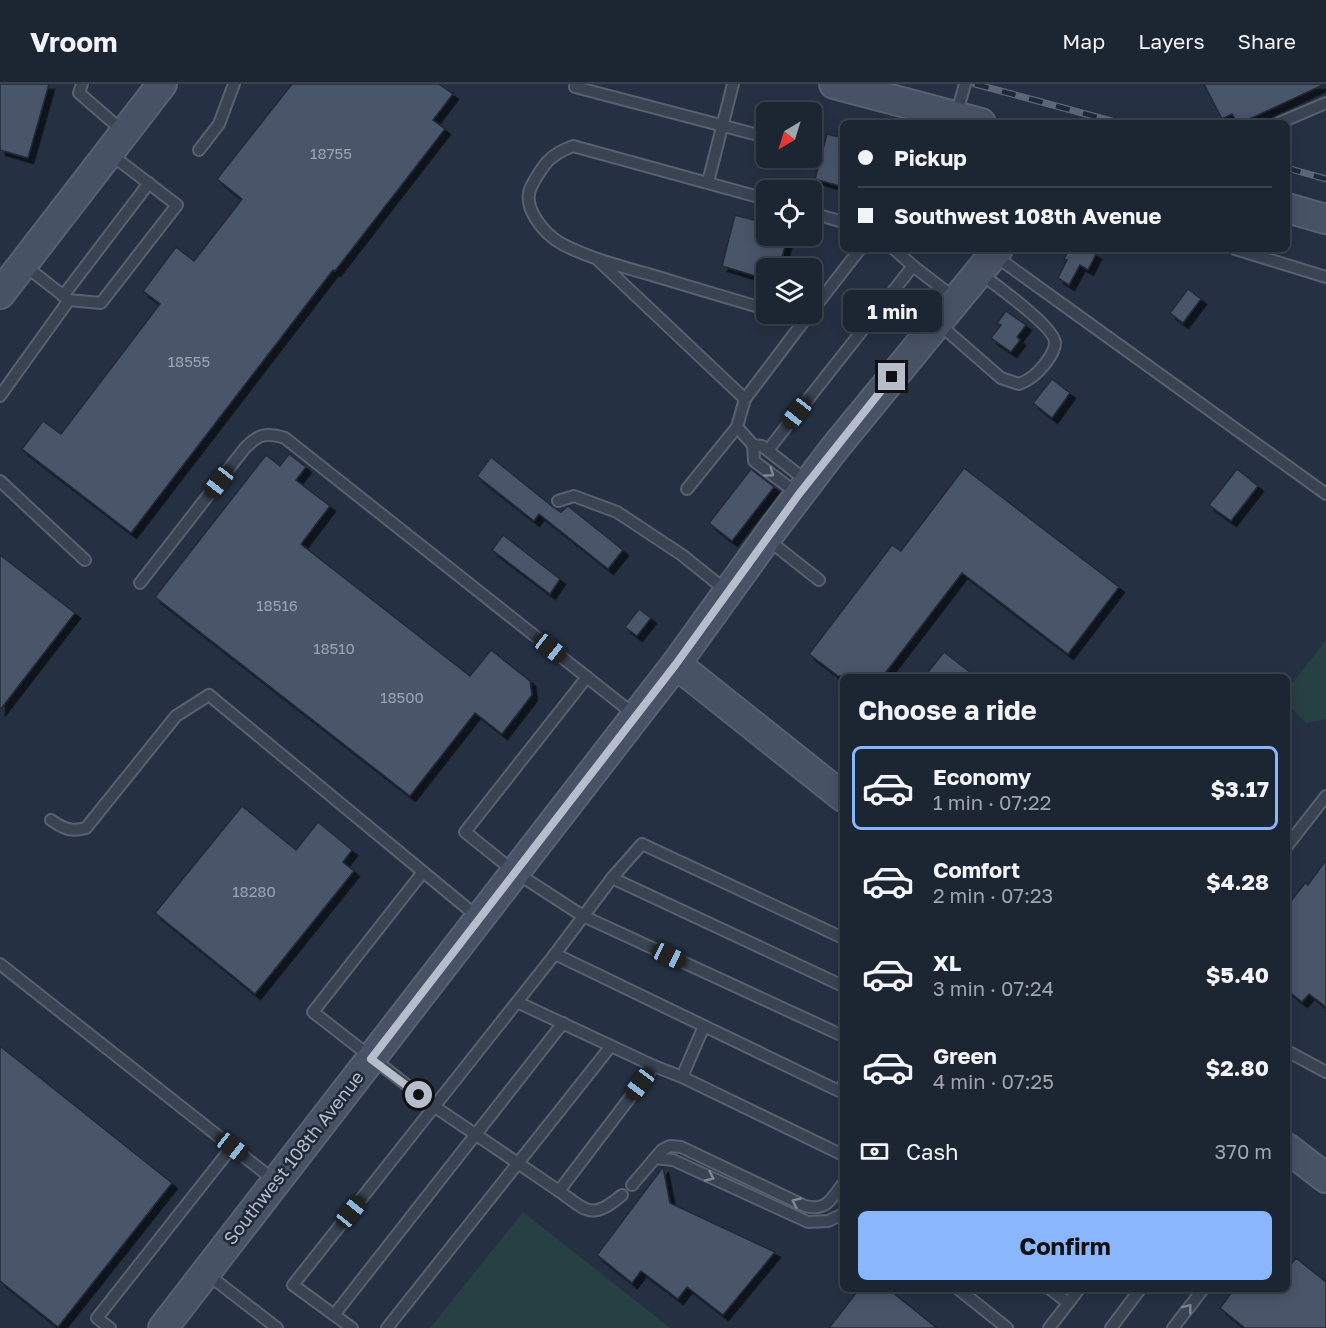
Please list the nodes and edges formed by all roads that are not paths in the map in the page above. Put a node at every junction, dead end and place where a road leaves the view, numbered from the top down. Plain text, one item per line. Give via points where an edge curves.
1 (82, 84) edge
2 (162, 84) edge
3 (234, 84) edge
4 (733, 84) edge
5 (834, 84) edge
6 (965, 84) edge
7 (575, 87) dead end
8 (1326, 103) edge
9 (968, 120) edge
10 (1287, 120) edge
11 (723, 125) junction
12 (756, 134) edge
13 (117, 143) junction
14 (199, 150) dead end
15 (708, 182) junction
16 (149, 183) junction
17 (756, 196) edge
18 (1290, 209) edge
19 (822, 216) edge
20 (1326, 219) edge
21 (840, 221) edge
22 (858, 252) edge
23 (897, 252) edge
24 (1245, 252) edge
25 (990, 258) edge
26 (597, 259) junction
27 (913, 266) junction
28 (11, 277) edge
29 (1326, 277) edge
30 (66, 298) junction
31 (822, 298) edge
32 (956, 299) junction
33 (756, 306) edge
34 (937, 322) junction
35 (802, 324) edge
36 (0, 396) edge
37 (745, 399) junction
38 (737, 427) junction
39 (753, 445) junction
40 (768, 450) junction
41 (0, 481) edge
42 (804, 488) junction
43 (687, 489) dead end
44 (1326, 494) edge
45 (558, 501) dead end
46 (766, 539) junction
47 (85, 560) dead end
48 (819, 580) dead end
49 (140, 583) dead end
50 (728, 592) junction
51 (676, 664) junction
52 (587, 677) junction
53 (636, 716) junction
54 (840, 795) edge
55 (1326, 796) edge
56 (51, 820) dead end
57 (1290, 842) edge
58 (423, 872) junction
59 (515, 872) junction
60 (612, 878) junction
61 (583, 916) junction
62 (480, 918) junction
63 (840, 937) edge
64 (555, 954) junction
65 (0, 964) edge
66 (840, 985) edge
67 (517, 1002) junction
68 (563, 1023) junction
69 (704, 1026) junction
70 (840, 1035) edge
71 (611, 1046) junction
72 (1290, 1053) edge
73 (371, 1059) junction
74 (654, 1066) junction
75 (1326, 1072) edge
76 (682, 1077) junction
77 (840, 1090) edge
78 (435, 1107) junction
79 (475, 1136) junction
80 (232, 1147) junction
81 (1290, 1152) edge
82 (840, 1154) edge
83 (655, 1158) junction
84 (517, 1164) junction
85 (1326, 1178) edge
86 (276, 1182) junction
87 (632, 1185) dead end
88 (840, 1187) edge
89 (559, 1191) junction
90 (622, 1195) dead end
91 (840, 1215) edge
92 (206, 1272) junction
93 (962, 1292) edge
94 (1054, 1292) edge
95 (1077, 1292) edge
96 (1139, 1292) edge
97 (1201, 1292) edge
98 (1068, 1303) junction
99 (334, 1315) junction
100 (110, 1328) edge
101 (163, 1328) edge
102 (277, 1328) edge
103 (352, 1328) edge
104 (387, 1328) edge
105 (1007, 1328) edge
106 (1048, 1328) edge
107 (1111, 1328) edge
108 (1173, 1328) edge

1 - 13 lane via 79,93
2 - 13 street
3 - 14 lane via 219,124
4 - 11 lane
5 - 9 street
6 - 9 lane
7 - 11 lane
8 - 10 lane
11 - 12 lane
11 - 15 lane
13 - 16 lane
13 - 28 street
15 - 17 lane
15 - 26 lane via 573,146 556,153 543,165 529,190 529,204 535,219 560,243
16 - 30 lane
16 - 30 lane via 177,205 101,303
18 - 20 street
19 - 21 lane
22 - 31 lane
23 - 27 lane
24 - 29 lane
25 - 32 street, Southwest 108th Avenue
25 - 34 lane via 1053,335 1051,356 1041,370 1019,384 1001,378
25 - 44 lane
26 - 33 lane
26 - 37 lane
27 - 32 lane
27 - 40 lane
28 - 30 lane
30 - 36 lane
32 - 34 street, Southwest 108th Avenue
34 - 42 street, Southwest 108th Avenue
35 - 37 lane
37 - 38 lane
38 - 39 lane
38 - 43 lane
39 - 40 lane
39 -> 42 lane via 754,460
40 - 42 lane
41 - 47 lane
42 - 46 street, Southwest 108th Avenue
45 - 50 lane via 574,496 617,512 682,555
46 - 48 lane
46 - 50 street, Southwest 108th Avenue
49 - 52 lane via 245,448 256,437 272,434 285,438
50 - 51 street, Southwest 108th Avenue
51 - 53 street, Southwest 108th Avenue
51 - 54 street
52 - 53 lane
52 - 59 lane via 465,832
53 - 59 street, Southwest 108th Avenue
55 - 57 lane
56 - 58 lane via 63,829 86,828 176,716 209,695
58 - 62 lane
58 - 73 lane via 313,1012
59 - 61 lane
59 - 62 street, Southwest 108th Avenue
60 - 61 lane
60 - 63 lane via 642,844
60 - 66 lane
61 - 64 lane
61 - 70 lane
62 - 73 street, Southwest 108th Avenue
64 - 67 lane
64 - 69 lane
65 - 80 lane
67 - 68 lane
67 - 78 lane
68 - 71 lane
68 - 79 lane
69 - 76 lane
69 - 77 lane
71 - 74 lane
71 - 84 lane
72 - 75 lane
73 - 78 lane
73 - 86 street, Southwest 108th Avenue
74 - 76 lane
74 - 89 lane
76 - 82 lane
78 - 79 lane
78 - 99 lane via 293,1284
79 - 84 lane
79 - 99 lane
80 - 86 lane
80 - 100 lane via 97,1318
81 - 85 street
83 - 87 lane
88 -> 83 lane via 824,1206 816,1208 681,1147 670,1146
83 -> 91 lane via 673,1160 808,1222 828,1221
84 - 89 lane
84 - 104 lane
86 - 92 street, Southwest 108th Avenue
89 - 90 lane via 594,1212 605,1209
92 - 101 street, Southwest 108th Avenue
92 - 102 lane
93 - 105 lane
94 - 98 lane
95 - 98 lane
96 - 107 lane
108 -> 97 lane
98 - 106 lane
99 - 103 lane

